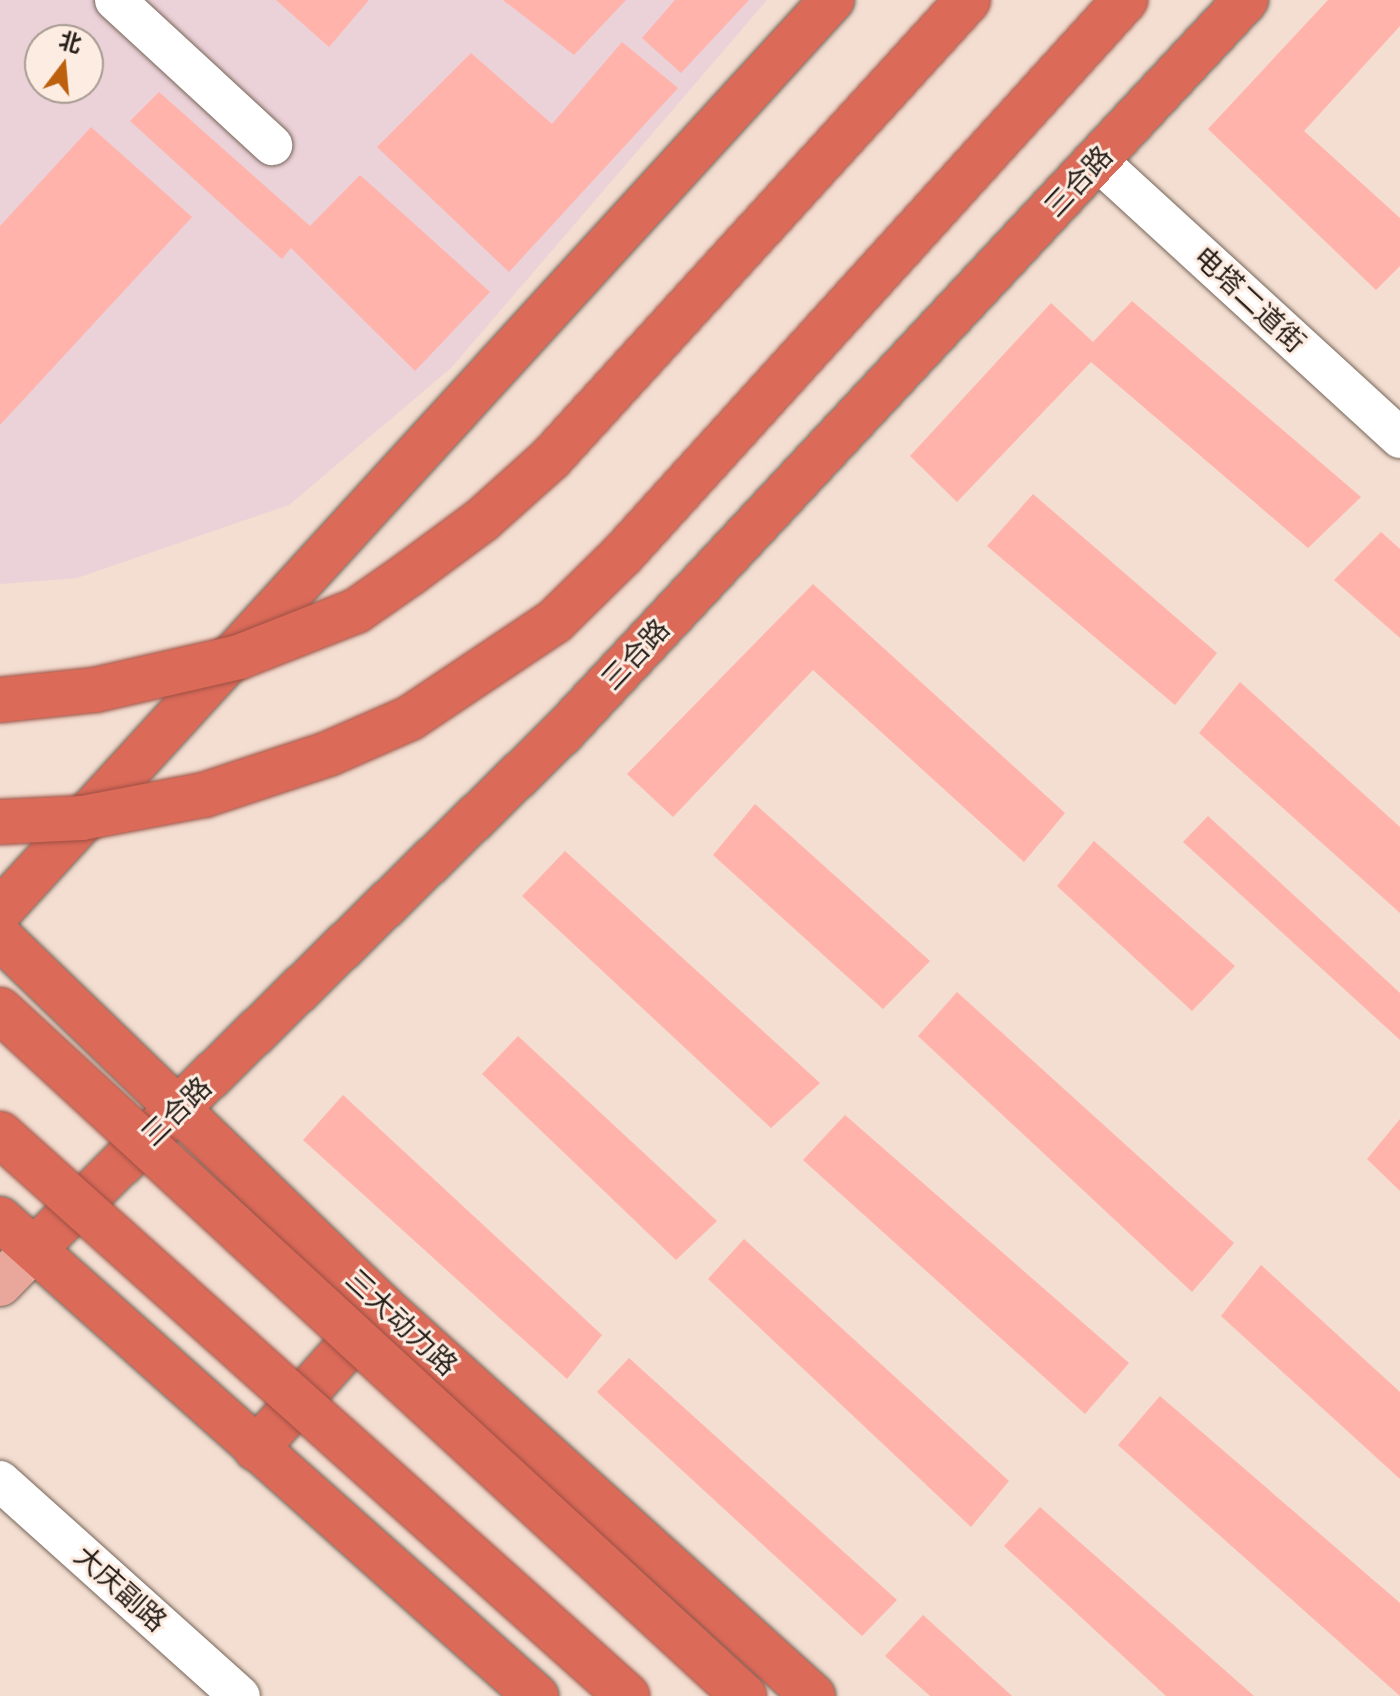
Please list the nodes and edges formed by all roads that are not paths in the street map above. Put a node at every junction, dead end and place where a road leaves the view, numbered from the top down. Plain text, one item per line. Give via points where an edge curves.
1 (115, 0) edge
2 (832, 0) edge
3 (968, 0) edge
4 (1125, 0) edge
5 (1246, 0) edge
6 (272, 145) dead end
7 (1098, 161) junction
8 (1400, 438) edge
9 (0, 700) edge
10 (0, 822) edge
11 (0, 911) edge
12 (0, 937) edge
13 (0, 1010) edge
14 (177, 1112) junction
15 (0, 1134) edge
16 (0, 1219) edge
17 (35, 1248) junction
18 (0, 1284) edge
19 (383, 1307) junction
20 (256, 1449) junction
21 (0, 1481) edge
22 (240, 1696) edge
23 (536, 1696) edge
24 (627, 1696) edge
25 (744, 1696) edge
26 (813, 1696) edge

1 - 6 street
2 - 11 highway
3 - 9 highway, bridge via 551,458 482,520 409,574 356,611 239,657 95,690
4 - 10 highway, bridge via 623,554 555,621 410,718 328,754 204,795 82,818
5 - 7 highway, 三合路
7 - 8 street, 电塔二道街
7 - 14 highway, 三合路 via 564,731
12 - 14 highway, 三大动力路
13 - 25 highway, bridge
14 - 17 highway, 三合路
14 - 19 highway, 三大动力路
15 - 24 highway, bridge
16 - 17 highway
17 - 18 main road, 三合路
17 - 20 highway
19 - 20 highway
19 - 26 highway, 三大动力路
20 - 23 highway
21 - 22 street, 大庆副路

